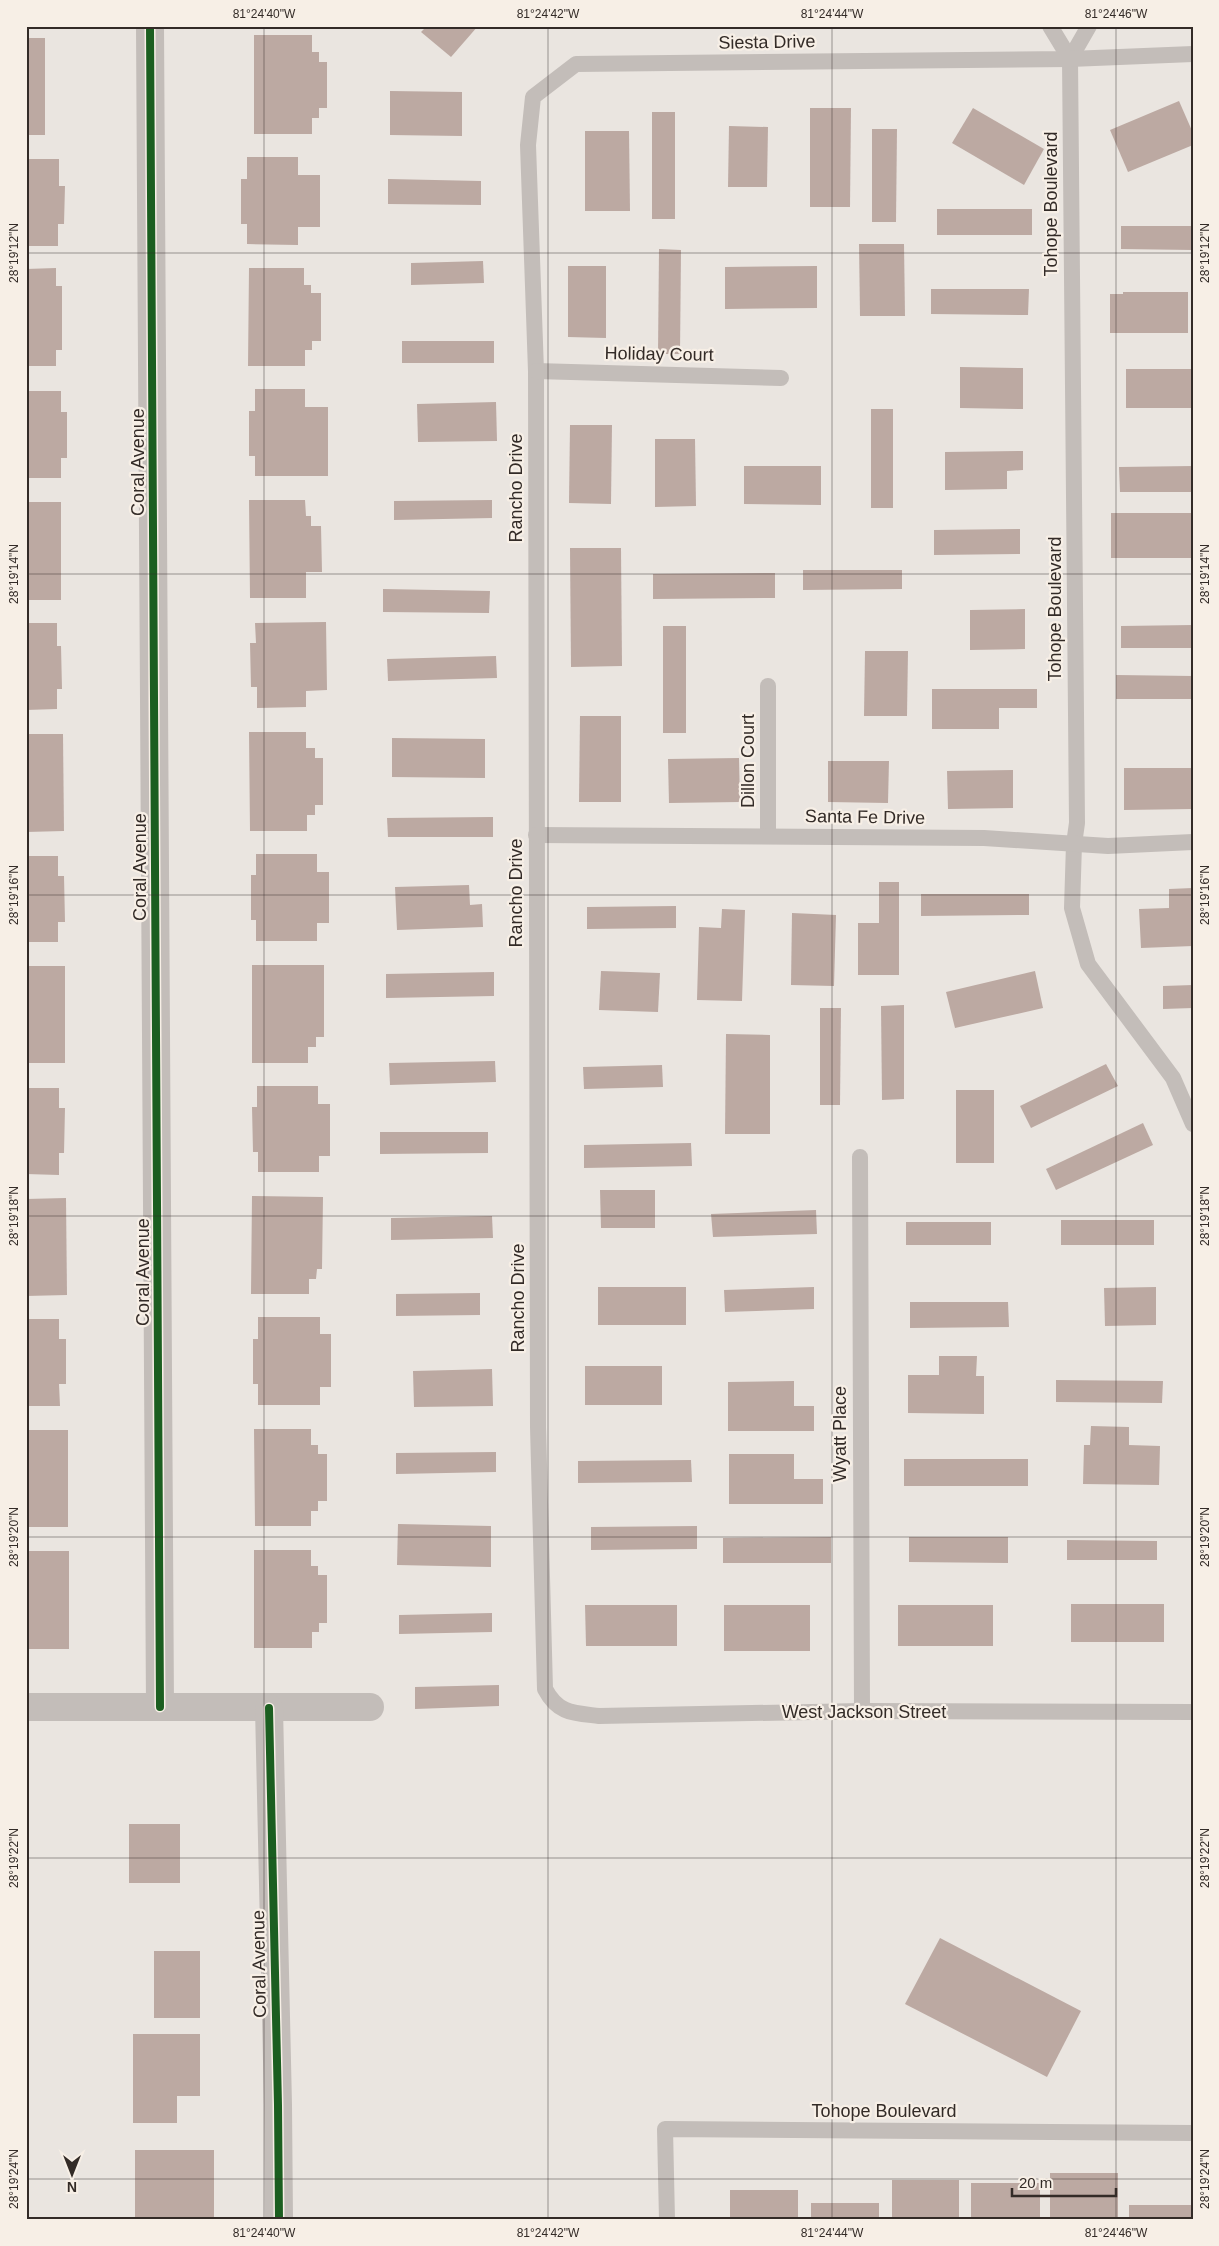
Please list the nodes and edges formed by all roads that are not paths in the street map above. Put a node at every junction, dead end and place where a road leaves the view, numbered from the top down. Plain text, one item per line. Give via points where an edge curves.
1 (150, 26) edge
2 (1050, 26) edge
3 (1089, 26) edge
4 (1193, 54) edge
5 (1070, 59) junction
6 (533, 97) joint
7 (536, 371) junction
8 (781, 378) dead end
9 (768, 686) dead end
10 (536, 835) junction
11 (768, 836) junction
12 (1193, 842) edge
13 (1074, 844) junction
14 (1193, 1124) edge
15 (860, 1157) dead end
16 (545, 1689) joint
17 (26, 1707) edge
18 (160, 1707) junction
19 (370, 1707) dead end
20 (269, 1708) junction
21 (862, 1711) junction
22 (1193, 1712) edge
23 (1193, 2133) edge
24 (279, 2220) edge
25 (667, 2220) edge

1 - 18 street, Coral Avenue
2 - 5 lane
3 - 5 lane
4 - 5 lane, Siesta Drive
5 - 6 lane, Siesta Drive via 576,64
5 - 13 lane, Tohope Boulevard via 1077,813
6 - 7 lane, Rancho Drive via 528,145
7 - 8 lane, Holiday Court
7 - 10 lane, Rancho Drive
9 - 11 lane, Dillon Court
10 - 11 lane, Santa Fe Drive
10 - 16 lane, Rancho Drive via 538,1427
11 - 13 lane, Santa Fe Drive via 984,838
12 - 13 lane, Santa Fe Drive via 1108,846
13 - 14 lane, Tohope Boulevard via 1072,908 1088,964 1173,1078
15 - 21 lane, Wyatt Place
16 - 21 lane, West Jackson Street via 551,1701 568,1712 599,1716
17 - 18 street
18 - 20 street
19 - 20 street
20 - 24 street, Coral Avenue
21 - 22 lane, West Jackson Street
23 - 25 lane, Tohope Boulevard via 666,2129

